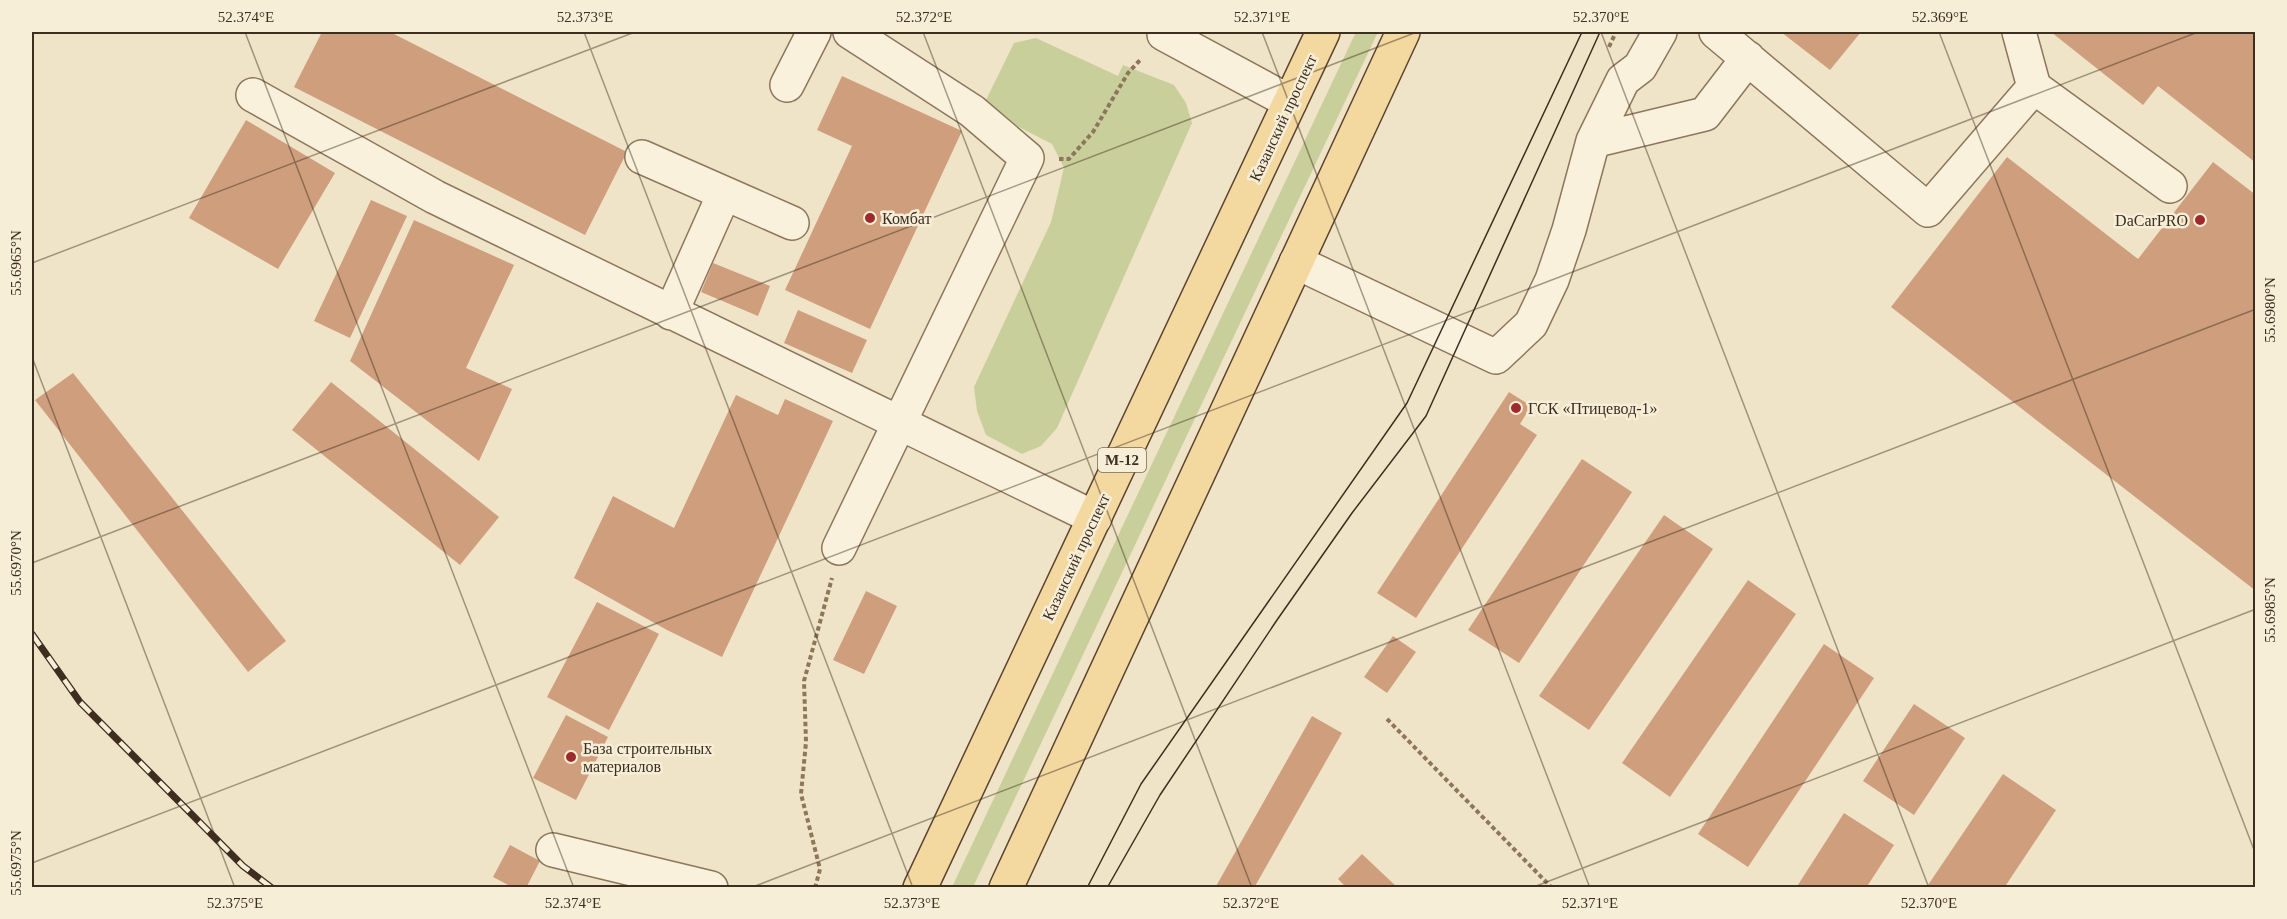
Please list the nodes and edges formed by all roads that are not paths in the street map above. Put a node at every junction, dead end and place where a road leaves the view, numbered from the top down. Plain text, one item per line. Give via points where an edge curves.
1 (814, 32) edge
2 (850, 32) edge
3 (1323, 32) edge
4 (1403, 32) edge
5 (1660, 32) edge
6 (1716, 32) edge
7 (2019, 32) edge
8 (1164, 33) edge
9 (1748, 58) junction
10 (787, 85) dead end
11 (2034, 87) junction
12 (253, 95) dead end
13 (1290, 102) junction
14 (1593, 141) junction
15 (642, 157) dead end
16 (2170, 186) dead end
17 (724, 194) junction
18 (792, 223) dead end
19 (1296, 262) junction
20 (671, 313) junction
21 (899, 424) junction
22 (1095, 518) junction
23 (839, 548) road end
24 (553, 850) dead end
25 (711, 888) edge
26 (920, 888) edge
27 (1006, 888) edge

1 - 10 lane
2 - 21 lane via 972,111 1027,158
3 - 13 main road, Казанский проспект / М-12
4 - 19 main road
5 - 14 lane via 1640,67 1623,80
6 - 9 lane
7 - 11 lane
8 - 13 lane
9 - 11 lane via 1928,210
9 - 14 lane via 1705,114
11 - 16 lane
12 - 20 lane via 435,197
13 - 22 main road, Казанский проспект / М-12
14 - 19 lane via 1552,280 1531,324 1496,357
15 - 17 lane
17 - 18 lane
17 - 20 lane
19 - 27 main road
20 - 21 lane
21 - 22 lane
21 - 23 lane
22 - 26 main road, Казанский проспект / М-12
24 - 25 lane

